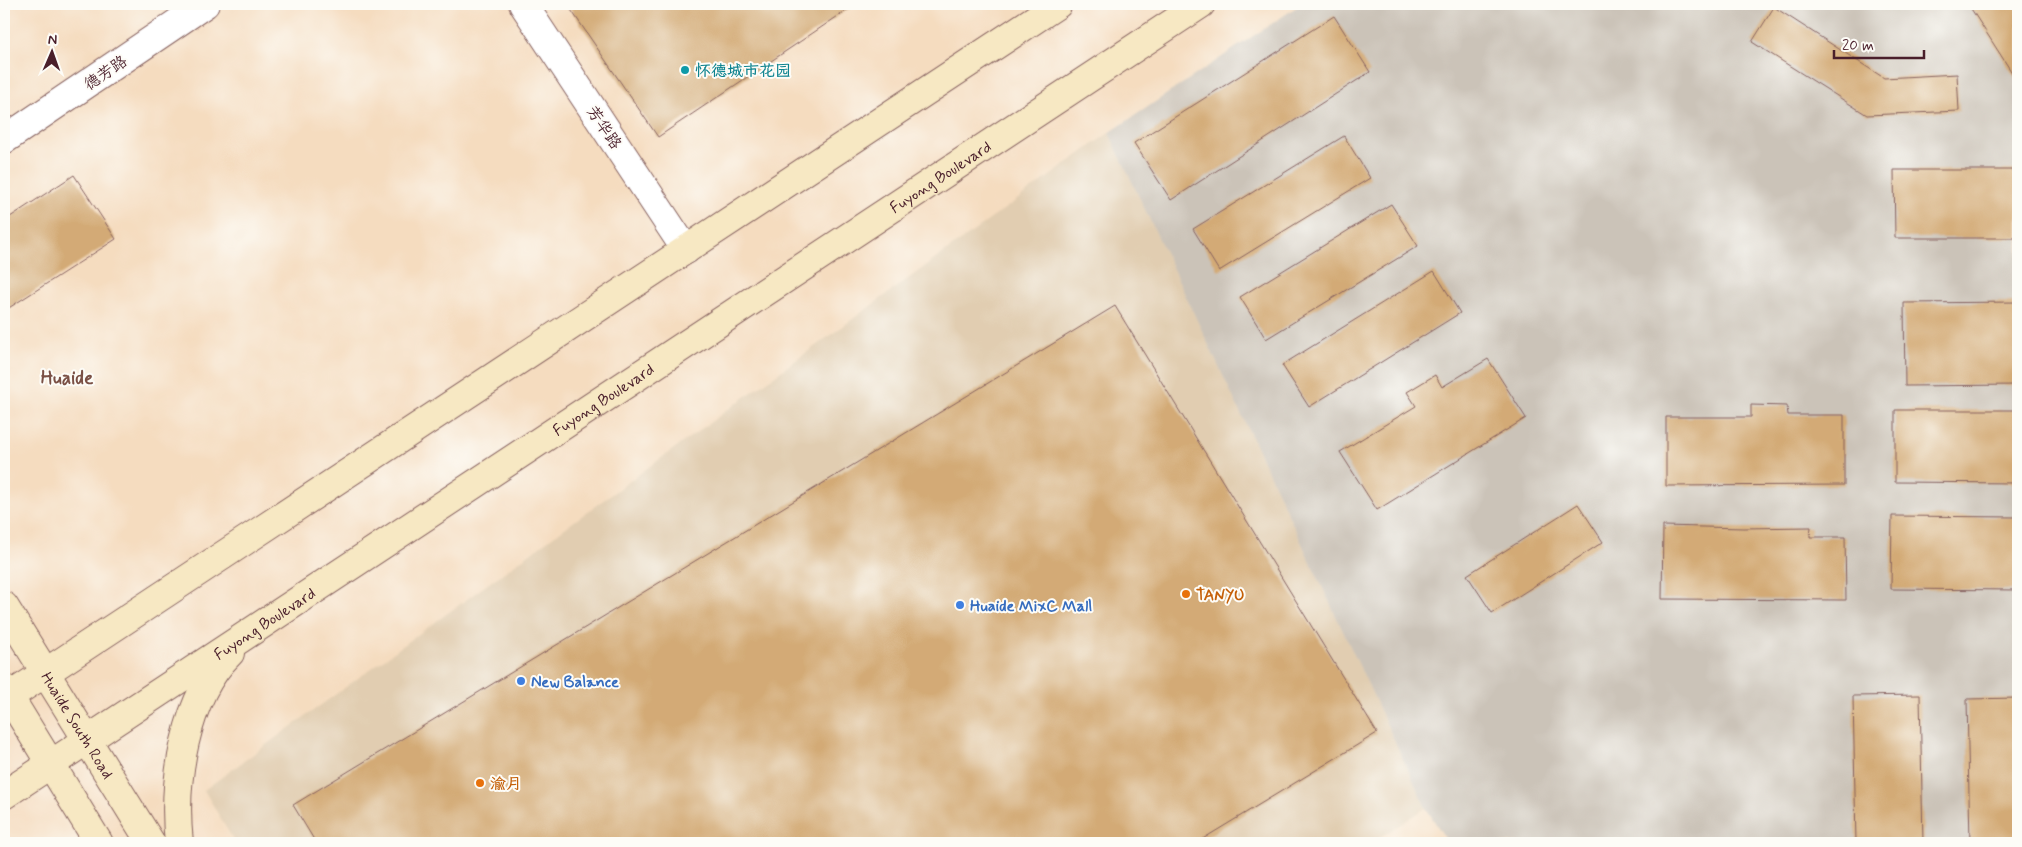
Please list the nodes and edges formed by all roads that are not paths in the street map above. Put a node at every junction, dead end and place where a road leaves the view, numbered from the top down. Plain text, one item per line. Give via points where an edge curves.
1 (205, 4) edge
2 (523, 4) edge
3 (1058, 4) edge
4 (1201, 4) edge
5 (4, 140) edge
6 (686, 250) junction
7 (4, 606) edge
8 (252, 631) junction
9 (46, 674) junction
10 (5, 695) edge
11 (86, 740) junction
12 (50, 764) junction
13 (4, 795) edge
14 (99, 843) edge
15 (151, 843) edge
16 (179, 843) edge

1 - 5 street, 德芳路
2 - 6 street, 芳华路
3 - 6 main road
4 - 8 main road, Fuyong Boulevard
6 - 9 main road
7 - 9 main road, Huaide South Road
8 - 11 main road, Fuyong Boulevard
8 - 16 main road via 224,659 206,687 191,723 180,767
9 - 10 main road
9 - 11 main road, Huaide South Road
10 - 12 main road
11 - 12 main road, Fuyong Boulevard
11 - 15 main road, Huaide South Road
12 - 13 main road, Fuyong Boulevard
12 - 14 main road

